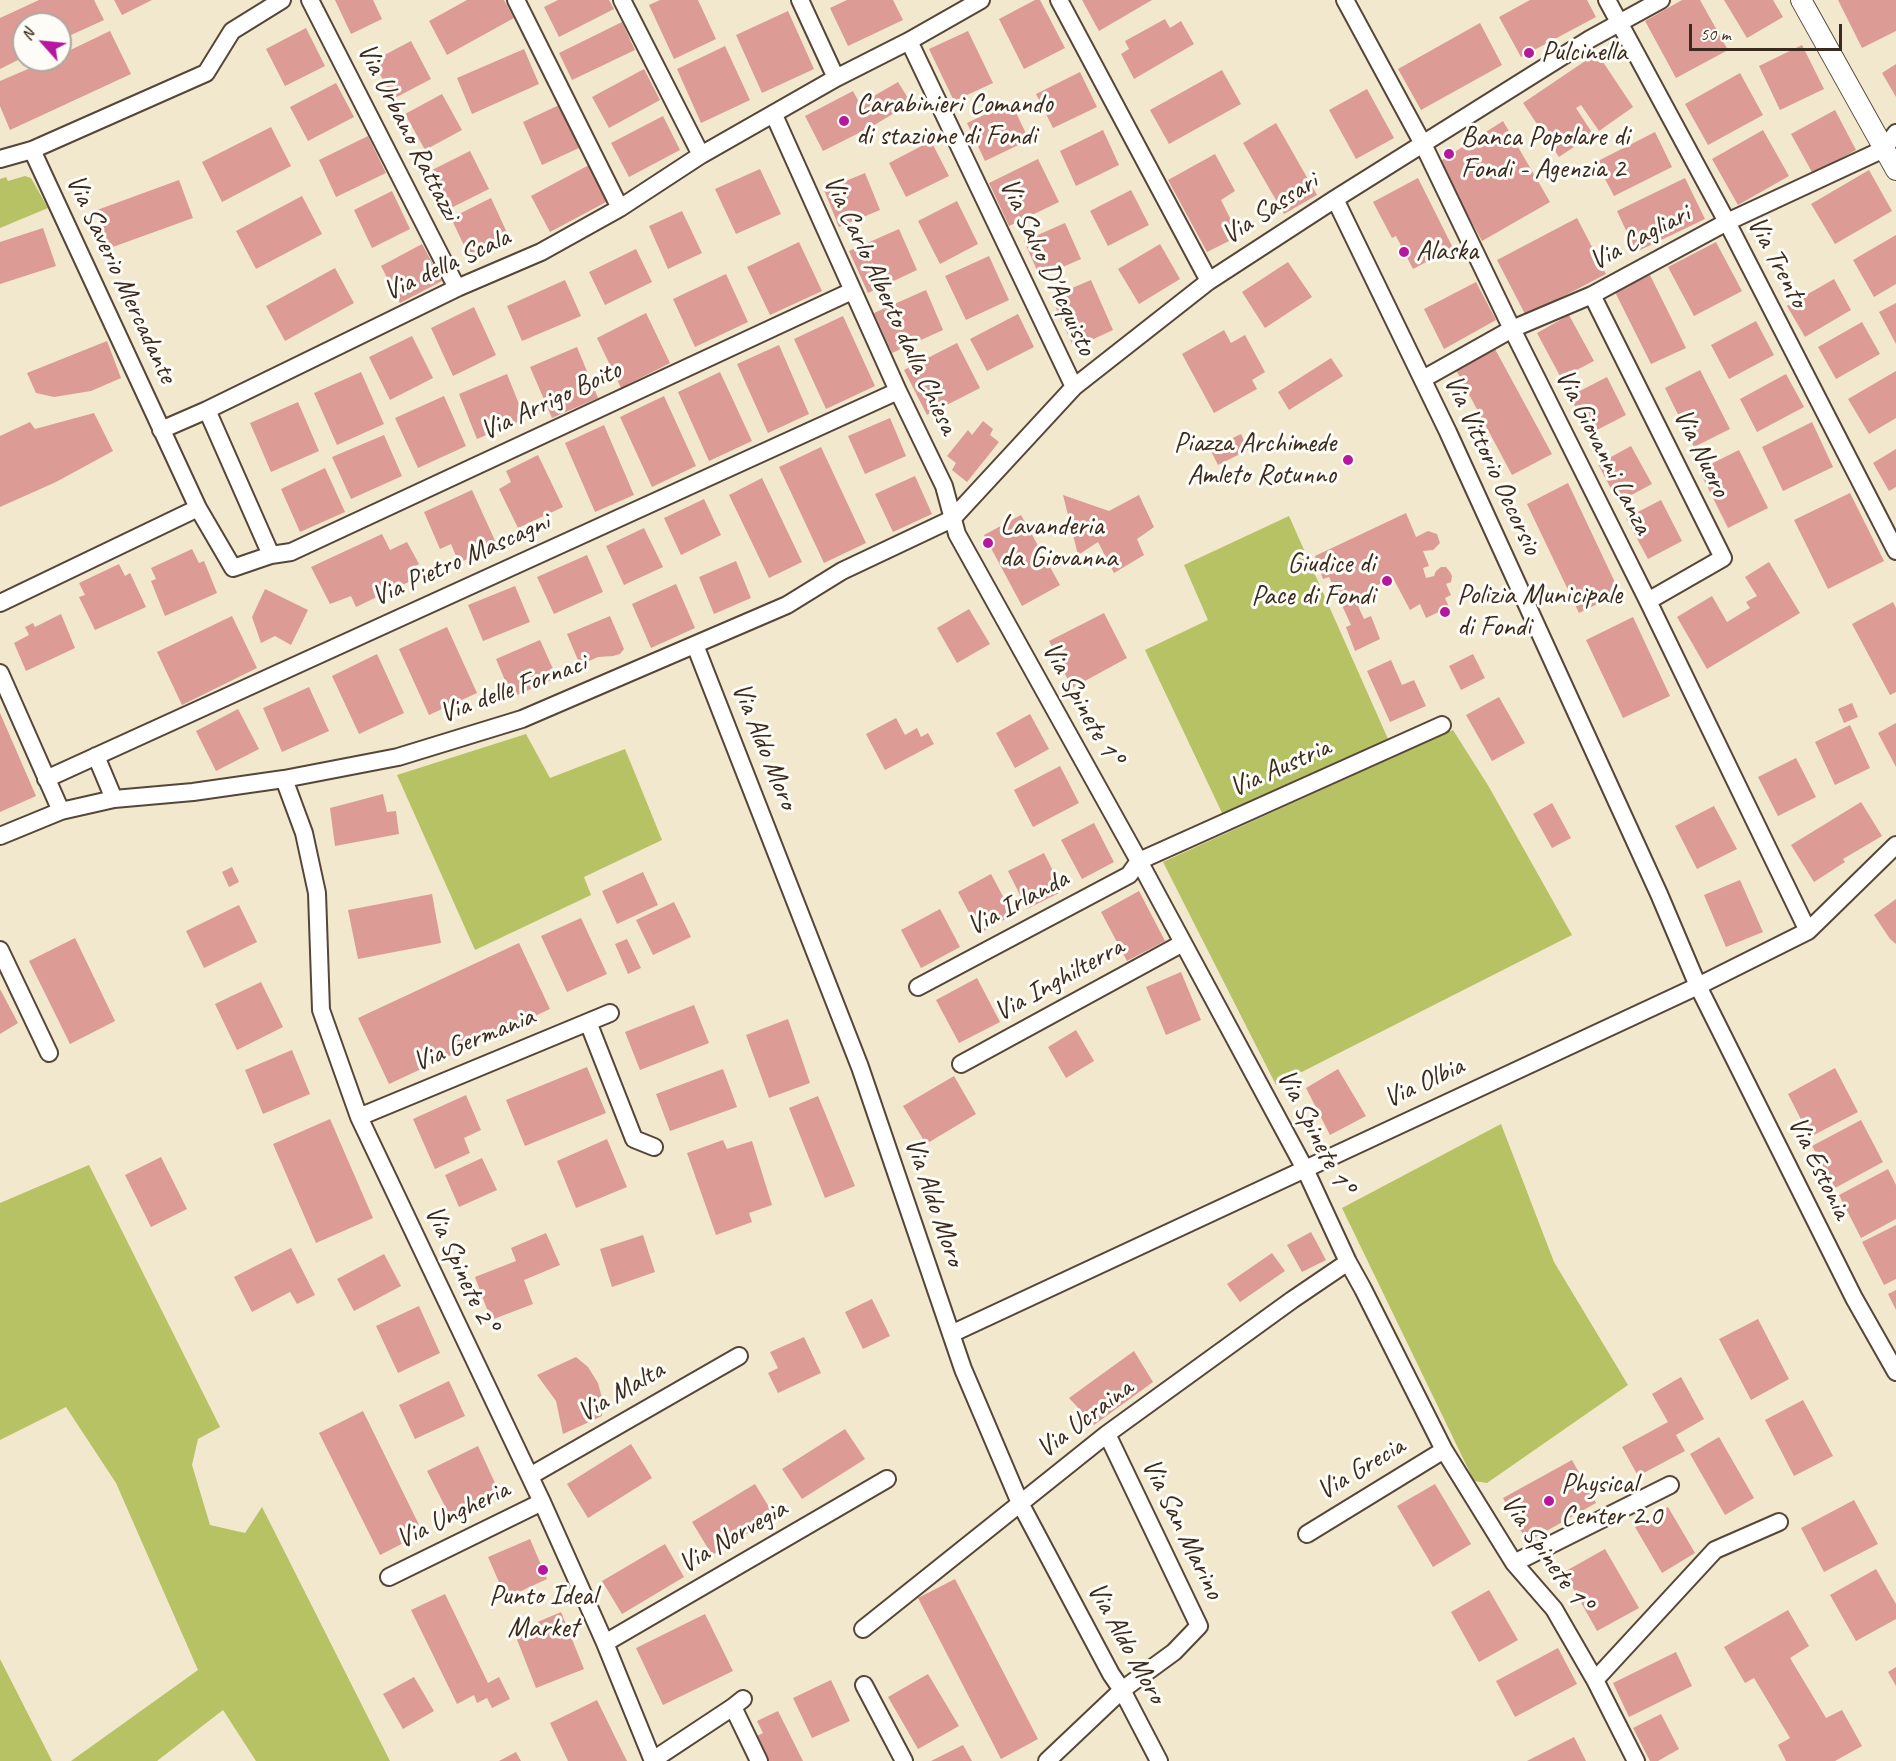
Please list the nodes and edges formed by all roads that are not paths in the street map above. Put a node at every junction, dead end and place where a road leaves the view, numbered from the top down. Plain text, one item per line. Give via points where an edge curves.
1 (282, 0) edge
2 (310, 0) edge
3 (516, 0) edge
4 (622, 0) edge
5 (800, 0) edge
6 (981, 0) edge
7 (1059, 0) edge
8 (1345, 0) edge
9 (1607, 0) edge
10 (1661, 0) edge
11 (1801, 0) edge
12 (1619, 23) junction
13 (909, 41) junction
14 (836, 78) junction
15 (774, 115) junction
16 (1896, 133) edge
17 (1423, 144) junction
18 (1884, 149) junction
19 (32, 150) junction
20 (701, 155) junction
21 (0, 159) edge
22 (1896, 170) edge
23 (1335, 199) junction
24 (620, 208) junction
25 (1727, 222) junction
26 (1209, 281) junction
27 (457, 288) junction
28 (852, 291) junction
29 (1592, 295) junction
30 (1512, 329) junction
31 (1423, 379) junction
32 (1074, 387) junction
33 (898, 391) junction
34 (207, 410) junction
35 (161, 430) junction
36 (198, 508) junction
37 (952, 519) junction
38 (1896, 551) edge
39 (270, 555) junction
40 (1647, 602) junction
41 (0, 603) edge
42 (695, 645) junction
43 (0, 673) edge
44 (1442, 725) dead end
45 (96, 756) junction
46 (46, 779) junction
47 (284, 779) junction
48 (114, 799) junction
49 (61, 811) junction
50 (0, 836) edge
51 (1896, 845) edge
52 (1139, 861) junction
53 (1808, 931) junction
54 (1183, 943) junction
55 (0, 950) edge
56 (1698, 986) junction
57 (918, 987) dead end
58 (610, 1013) dead end
59 (588, 1022) junction
60 (50, 1053) dead end
61 (961, 1064) dead end
62 (359, 1117) junction
63 (654, 1147) dead end
64 (1305, 1169) junction
65 (1348, 1262) junction
66 (951, 1334) junction
67 (739, 1356) dead end
68 (1896, 1372) edge
69 (1107, 1434) junction
70 (1444, 1450) junction
71 (530, 1476) junction
72 (887, 1479) dead end
73 (1670, 1485) dead end
74 (542, 1502) junction
75 (1020, 1503) junction
76 (1779, 1522) dead end
77 (1307, 1534) dead end
78 (1514, 1563) junction
79 (389, 1577) dead end
80 (863, 1629) dead end
81 (605, 1643) junction
82 (1595, 1680) junction
83 (864, 1685) dead end
84 (1122, 1690) junction
85 (653, 1761) edge
86 (759, 1761) edge
87 (904, 1761) edge
88 (1047, 1761) edge
89 (1159, 1761) edge
90 (1636, 1761) edge

1 - 19 street via 232,31 206,73
2 - 27 street, Via Urbano Rattazzi
3 - 24 street
4 - 20 street
5 - 14 street
6 - 13 street, Via della Scala
7 - 26 street
8 - 17 street, Via Giovanni Lanza
9 - 12 street, Via Trento
10 - 12 street, Via Sassari
11 - 18 street
12 - 17 street, Via Sassari
12 - 25 street, Via Trento
13 - 14 street, Via della Scala
13 - 32 street, Via Salvo D'Acquisto
14 - 15 street, Via della Scala
15 - 20 street, Via della Scala
15 - 28 street, Via Carlo Alberto dalla Chiesa
16 - 18 street
17 - 23 street, Via Sassari
17 - 30 street, Via Giovanni Lanza
18 - 22 street
18 - 25 street, Via Cagliari
19 - 21 street
19 - 35 street, Via Saverio Mercadante
20 - 24 street, Via della Scala
23 - 26 street, Via Sassari
23 - 31 street, Via Vittorio Occorsio
24 - 27 street, Via della Scala via 542,252
25 - 29 street, Via Cagliari
25 - 38 street, Via Trento
26 - 32 street, Via Sassari
27 - 34 street, Via della Scala
28 - 33 street, Via Carlo Alberto dalla Chiesa
28 - 39 street, Via Arrigo Boito via 291,552
29 - 30 street, Via Cagliari
29 - 40 street, Via Nuoro via 1723,558
30 - 31 street, Via Cagliari
30 - 40 street, Via Giovanni Lanza
31 - 56 street, Via Vittorio Occorsio
32 - 37 street, Via Sassari
33 - 37 street, Via Carlo Alberto dalla Chiesa via 944,486
33 - 45 street, Via Pietro Mascagni
34 - 35 street, Via della Scala
34 - 39 street
35 - 36 street, Via Saverio Mercadante
36 - 39 street, Via Arrigo Boito via 233,568
36 - 41 street
37 - 42 street, Via delle Fornaci via 842,571 787,605
37 - 52 street, Via Spinete 1°
40 - 53 street, Via Giovanni Lanza
42 - 47 street, Via delle Fornaci via 522,719 398,757
42 - 66 street, Via Aldo Moro via 860,1067
43 - 46 street
44 - 52 street, Via Austria
45 - 46 street, Via Pietro Mascagni
45 - 48 street
46 - 49 street
47 - 48 street, Via delle Fornaci
47 - 62 street, Via Spinete 2° via 304,833 317,893 321,1010
48 - 49 street, Via delle Fornaci
49 - 50 street, Via delle Fornaci
51 - 53 street, Via Olbia
52 - 54 street, Via Spinete 1°
52 - 57 street, Via Irlanda via 1129,875
53 - 56 street, Via Olbia
54 - 61 street, Via Inghilterra
54 - 64 street, Via Spinete 1°
55 - 60 street
56 - 64 street, Via Olbia
56 - 68 street, Via Estonia via 1854,1298
58 - 59 street, Via Germania
59 - 62 street, Via Germania
59 - 63 street via 634,1138
62 - 71 street, Via Spinete 2°
64 - 65 street, Via Spinete 1°
64 - 66 street, Via Olbia
65 - 69 street, Via Ucraina
65 - 70 street, Via Spinete 1°
66 - 75 street, Via Aldo Moro
67 - 71 street, Via Malta
69 - 75 street, Via Ucraina
69 - 84 street, Via San Marino via 1199,1626 1174,1652
70 - 77 street, Via Grecia
70 - 78 street, Via Spinete 1°
71 - 74 street, Via Spinete 2°
72 - 81 street, Via Norvegia
73 - 78 street
74 - 79 street, Via Ungheria
74 - 81 street, Via Spinete 2°
75 - 80 street, Via Ucraina
75 - 84 street, Via Aldo Moro
76 - 82 street via 1715,1550
78 - 82 street, Via Spinete 1° via 1554,1609
81 - 85 street, Via Spinete 2°
82 - 90 street, Via Spinete 1°
83 - 87 street
84 - 88 street, Via San Marino
84 - 89 street, Via Aldo Moro
85 - 86 street via 738,1703

